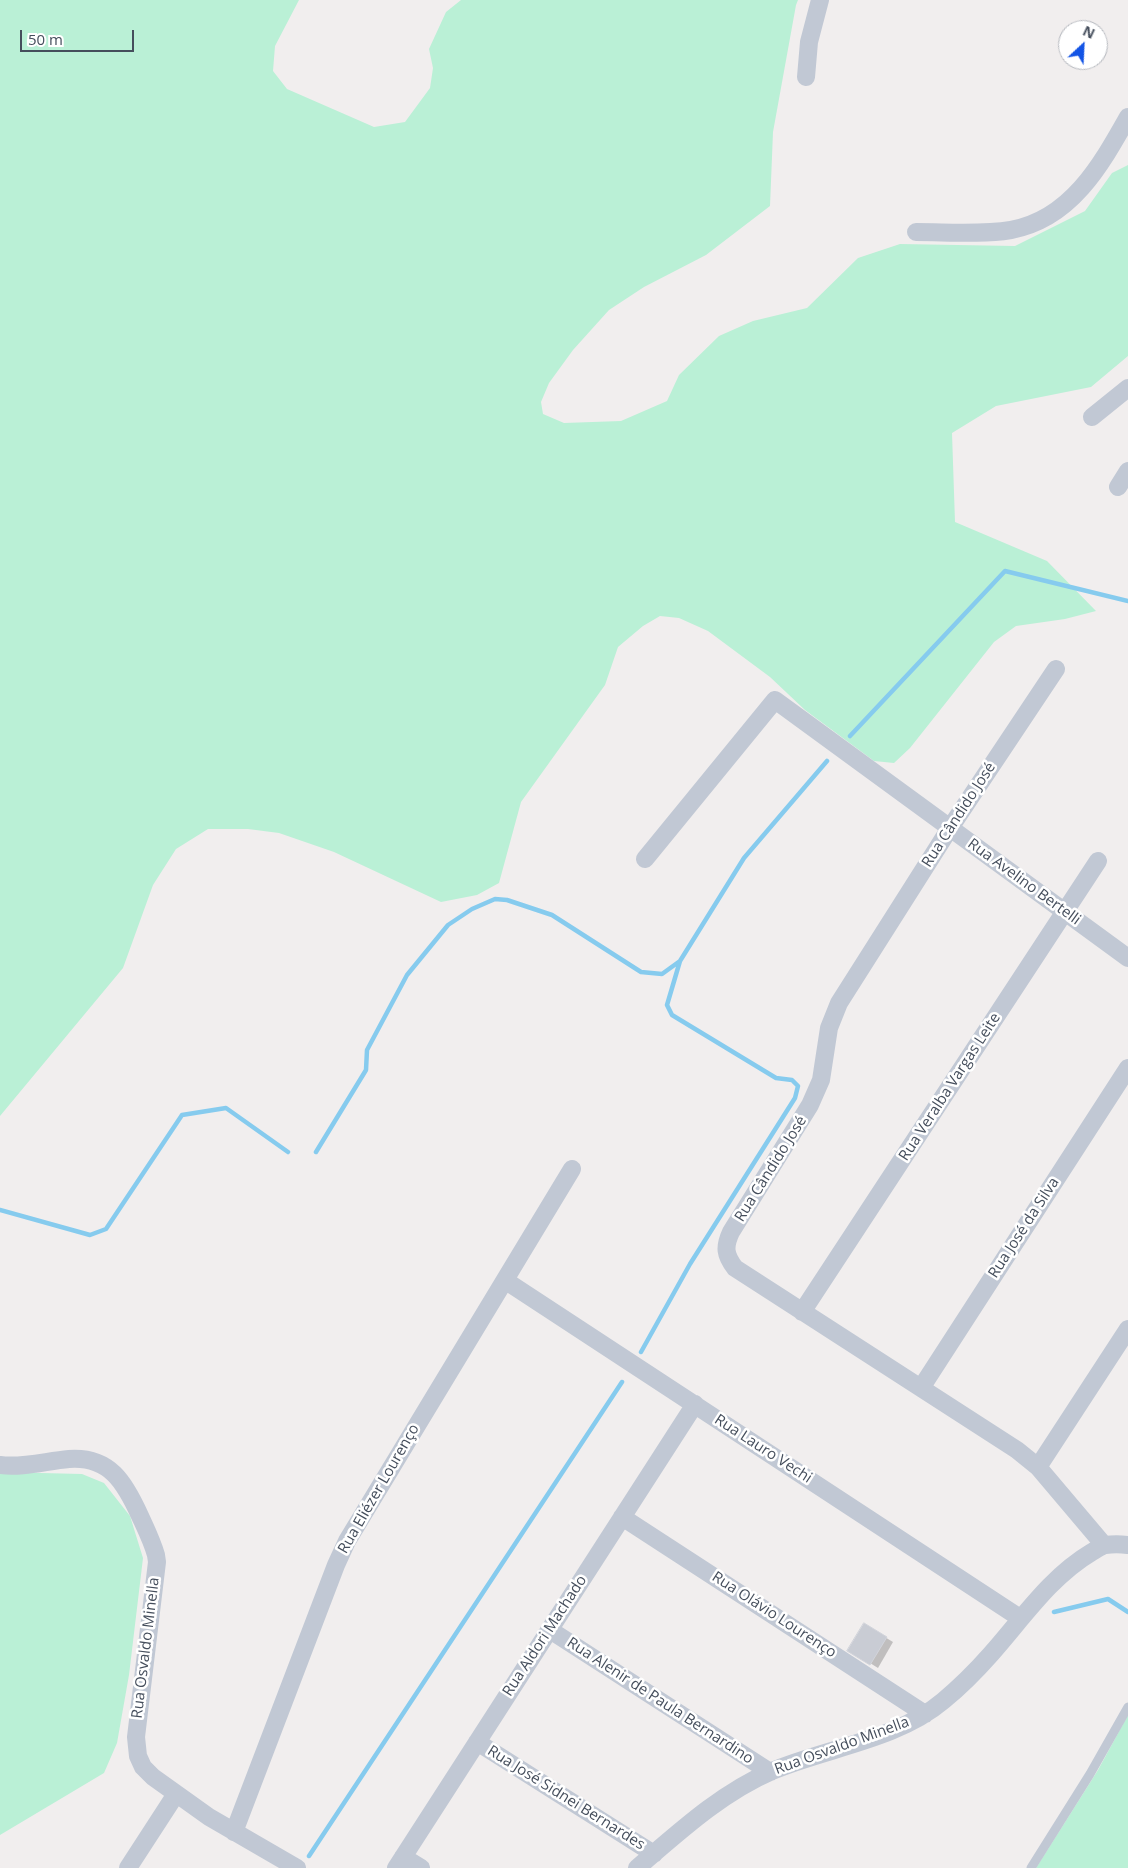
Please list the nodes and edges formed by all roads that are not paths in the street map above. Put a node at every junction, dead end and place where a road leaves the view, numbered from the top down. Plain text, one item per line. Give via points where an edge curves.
1 (820, 0) edge
2 (806, 77) dead end
3 (1128, 117) edge
4 (916, 232) dead end
5 (1128, 388) edge
6 (1092, 417) dead end
7 (1128, 471) edge
8 (1118, 488) dead end
9 (1056, 669) dead end
10 (950, 828) junction
11 (645, 859) dead end
12 (1098, 861) dead end
13 (1065, 912) junction
14 (1128, 958) edge
15 (1128, 1068) edge
16 (572, 1169) dead end
17 (506, 1281) junction
18 (802, 1312) junction
19 (1128, 1329) edge
20 (921, 1388) junction
21 (695, 1404) junction
22 (0, 1465) edge
23 (1038, 1467) junction
24 (622, 1517) junction
25 (1104, 1545) junction
26 (1128, 1545) edge
27 (1020, 1618) junction
28 (550, 1630) junction
29 (1128, 1707) edge
30 (925, 1714) junction
31 (477, 1742) junction
32 (770, 1772) junction
33 (176, 1794) junction
34 (234, 1832) junction
35 (654, 1854) junction
36 (400, 1862) edge
37 (128, 1868) edge
38 (297, 1868) edge
39 (421, 1868) edge
40 (638, 1868) edge
41 (1031, 1868) edge

1 - 2 street
3 - 4 street via 1092,176 1071,200 1055,212 1012,230
5 - 6 street
7 - 8 street
9 - 10 street, Rua Cândido José
10 - 11 street, Rua Avelino Bertelli via 775,700
10 - 13 street, Rua Avelino Bertelli
10 - 18 street, Rua Cândido José via 839,1003 829,1028 821,1080 810,1105 727,1241 725,1251 735,1268
12 - 13 street, Rua Veralba Vargas Leite
13 - 14 street, Rua Avelino Bertelli
13 - 18 street, Rua Veralba Vargas Leite
15 - 20 street, Rua José da Silva
16 - 17 street, Rua Eliézer Lourenço
17 - 21 street, Rua Lauro Vechi
17 - 34 street, Rua Eliézer Lourenço via 347,1541
18 - 20 street, Rua Cândido José
19 - 23 street
20 - 23 street, Rua Cândido José
21 - 24 street, Rua Aldori Machado
21 - 27 street, Rua Lauro Vechi
22 - 33 street, Rua Osvaldo Minella via 70,1459 95,1461 115,1474 131,1497 154,1547 157,1562 136,1745 143,1767
23 - 25 street, Rua Cândido José
24 - 28 street, Rua Aldori Machado
24 - 30 street, Rua Olávio Lourenço
25 - 26 street
25 - 27 street, Rua Osvaldo Minella via 1070,1568
27 - 30 street, Rua Osvaldo Minella via 975,1672
28 - 31 street, Rua Aldori Machado
28 - 32 street, Rua Alenir de Paula Bernardino
29 - 41 lane
30 - 32 street, Rua Osvaldo Minella via 882,1734
31 - 35 street, Rua José Sidnei Bernardes
31 - 36 street, Rua Aldori Machado
32 - 35 street, Rua Osvaldo Minella via 727,1795
33 - 34 street, Rua Osvaldo Minella
33 - 37 street
34 - 38 street, Rua Osvaldo Minella
35 - 40 street, Rua Osvaldo Minella
36 - 39 street

